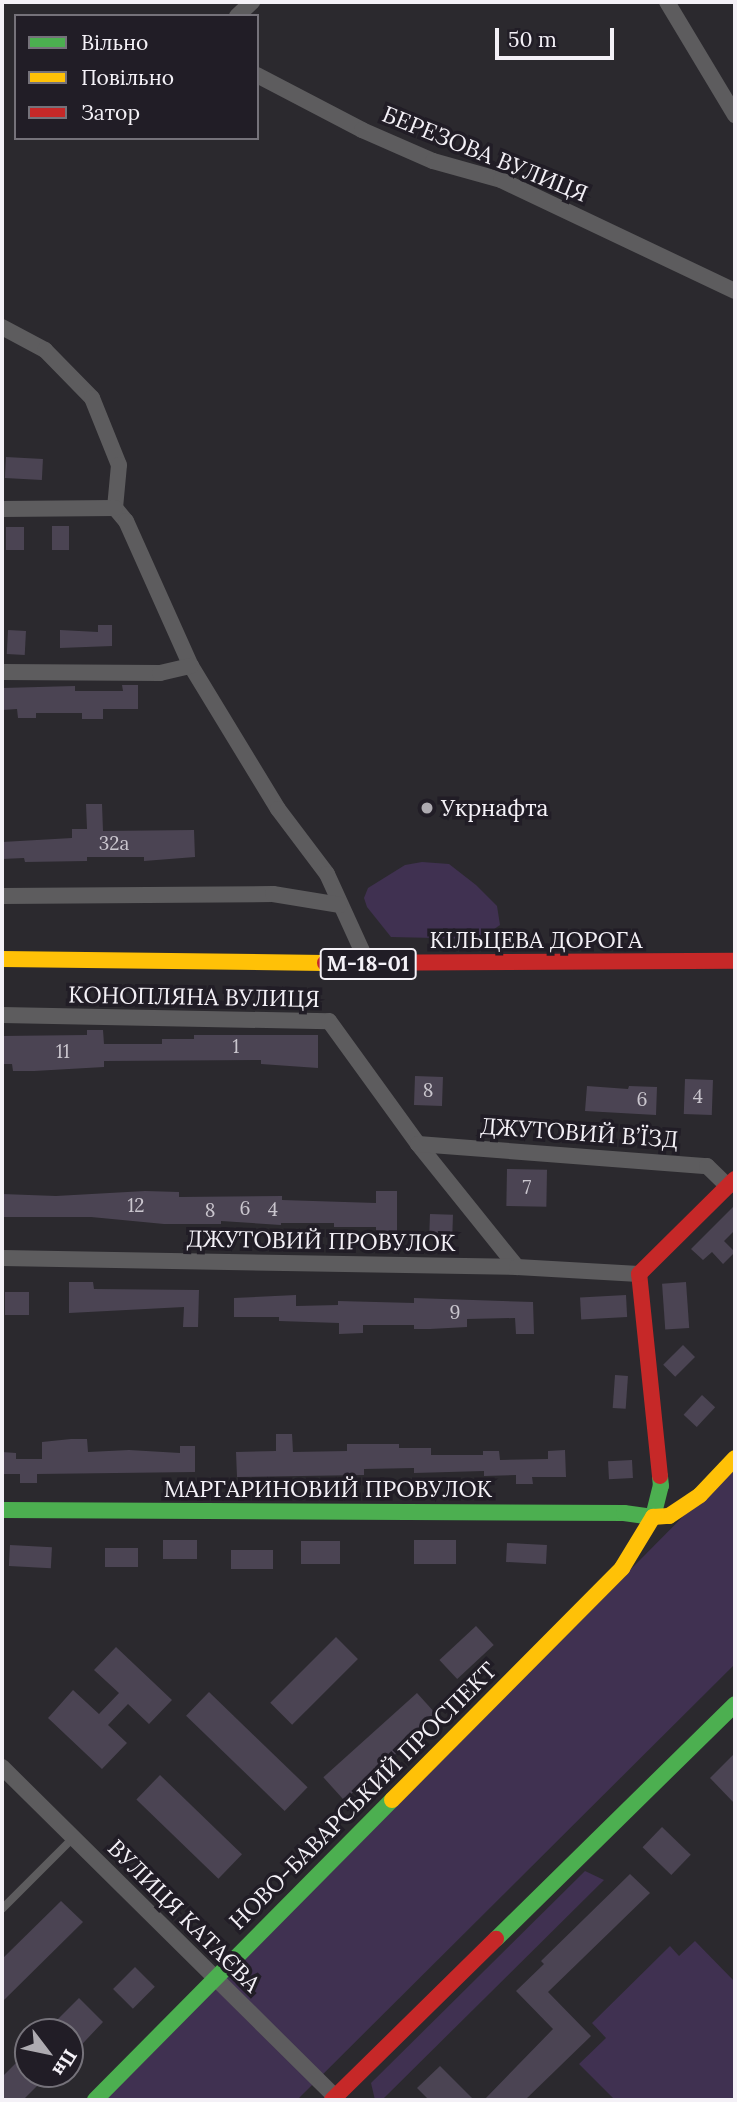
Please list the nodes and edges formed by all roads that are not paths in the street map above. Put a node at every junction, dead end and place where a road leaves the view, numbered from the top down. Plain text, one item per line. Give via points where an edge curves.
1 (252, 2) edge
2 (667, 2) edge
3 (239, 14) edge
4 (259, 76) edge
5 (735, 115) edge
6 (735, 291) edge
7 (2, 327) edge
8 (114, 508) junction
9 (2, 509) edge
10 (191, 666) junction
11 (2, 672) edge
12 (2, 896) edge
13 (341, 905) junction
14 (2, 959) edge
15 (735, 961) edge
16 (368, 964) junction
17 (2, 1015) edge
18 (418, 1144) junction
19 (732, 1182) edge
20 (2, 1258) edge
21 (517, 1267) junction
22 (639, 1274) junction
23 (735, 1458) edge
24 (2, 1510) edge
25 (653, 1517) junction
26 (735, 1704) edge
27 (2, 1768) edge
28 (73, 1838) junction
29 (2, 1909) edge
30 (214, 1979) junction
31 (336, 2099) edge
32 (95, 2100) edge

1 - 3 street
2 - 5 street
4 - 6 street, БЕРЕЗОВА ВУЛИЦЯ via 362,130 433,161 501,180
7 - 8 street via 45,349 92,398 119,465
8 - 9 street
8 - 10 street via 126,522
10 - 11 street via 160,673
10 - 13 street via 278,809 327,874
12 - 13 street via 273,894
13 - 16 street
14 - 16 main road, КІЛЬЦЕВА ДОРОГА / М-18-01
15 - 16 main road, КІЛЬЦЕВА ДОРОГА / М-18-01
17 - 18 street, КОНОПЛЯНА ВУЛИЦЯ via 329,1021
18 - 19 street, ДЖУТОВИЙ В’ЇЗД via 707,1166
18 - 21 street, КОНОПЛЯНА ВУЛИЦЯ
19 - 22 main road
20 - 21 street, ДЖУТОВИЙ ПРОВУЛОК
21 - 22 street, ДЖУТОВИЙ ПРОВУЛОК
22 - 25 main road, НОВО-БАВАРСЬКИЙ ПРОСПЕКТ via 661,1486
23 - 25 main road via 700,1494 669,1516
24 - 25 main road, МАРГАРИНОВИЙ ПРОВУЛОК via 610,1513
25 - 30 main road, НОВО-БАВАРСЬКИЙ ПРОСПЕКТ via 622,1568
26 - 31 main road
27 - 28 street, ВУЛИЦЯ КАТАЄВА
28 - 29 lane
28 - 30 street, ВУЛИЦЯ КАТАЄВА
30 - 31 street, ВУЛИЦЯ КАТАЄВА
30 - 32 main road, НОВО-БАВАРСЬКИЙ ПРОСПЕКТ

